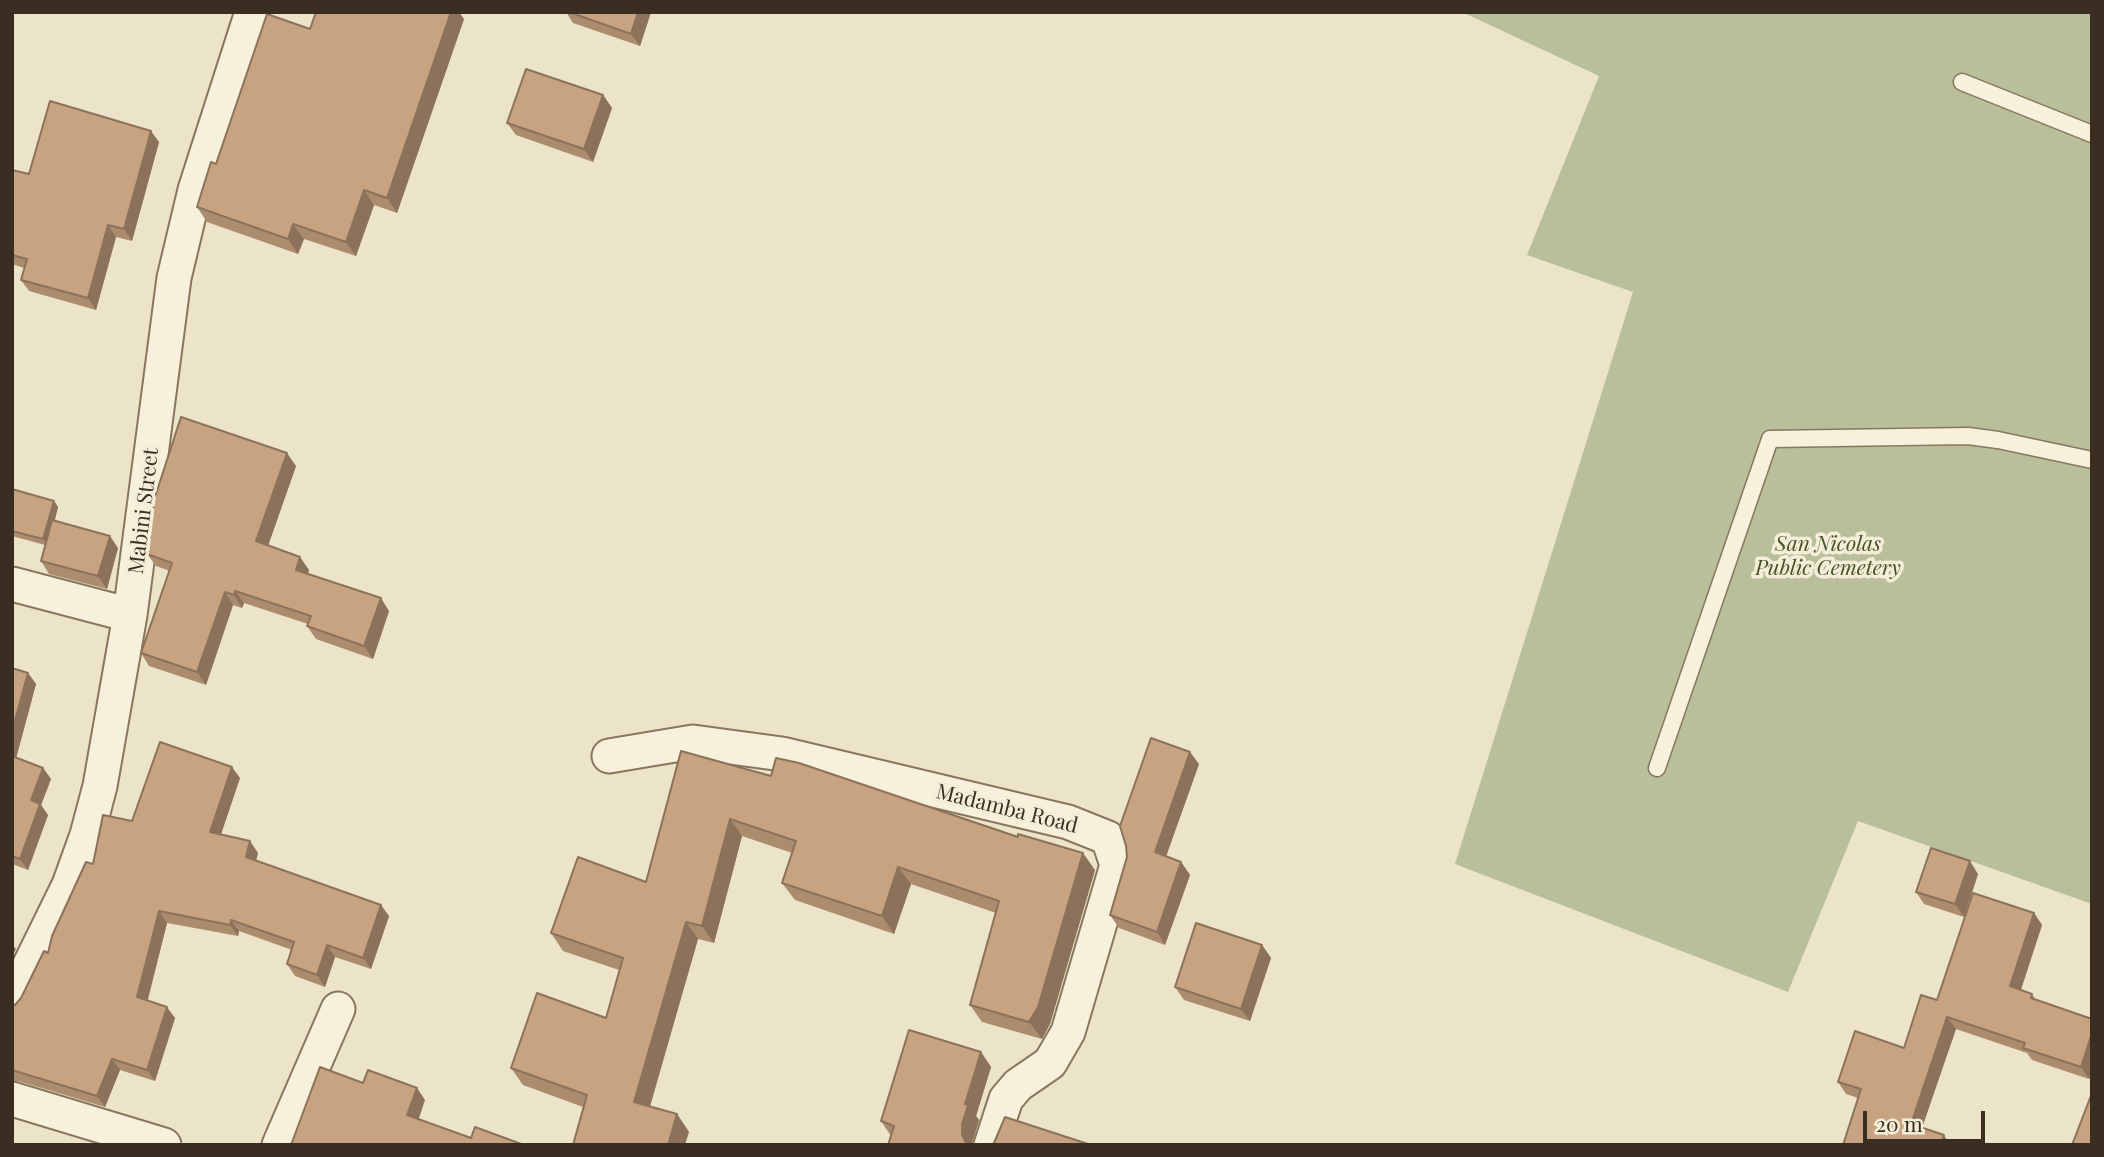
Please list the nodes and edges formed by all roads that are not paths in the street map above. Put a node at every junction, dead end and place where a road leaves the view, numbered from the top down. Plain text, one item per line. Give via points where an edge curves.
1 (252, 12) edge
2 (1962, 82) dead end
3 (2092, 134) edge
4 (2092, 460) edge
5 (12, 584) edge
6 (130, 615) junction
7 (608, 756) dead end
8 (1657, 768) dead end
9 (12, 1001) edge
10 (338, 1009) dead end
11 (12, 1099) edge
12 (164, 1145) edge
13 (279, 1145) edge
14 (991, 1145) edge

1 - 6 street, Mabini Street via 195,190 174,278
2 - 3 lane
4 - 8 lane via 1968,436 1770,439
5 - 6 street
6 - 9 street, Mabini Street via 87,835 69,885
7 - 14 street, Madamba Road via 694,742 782,754 1068,822 1108,838 1117,866 1068,1032 1050,1063 1006,1099
10 - 13 street
11 - 12 street

